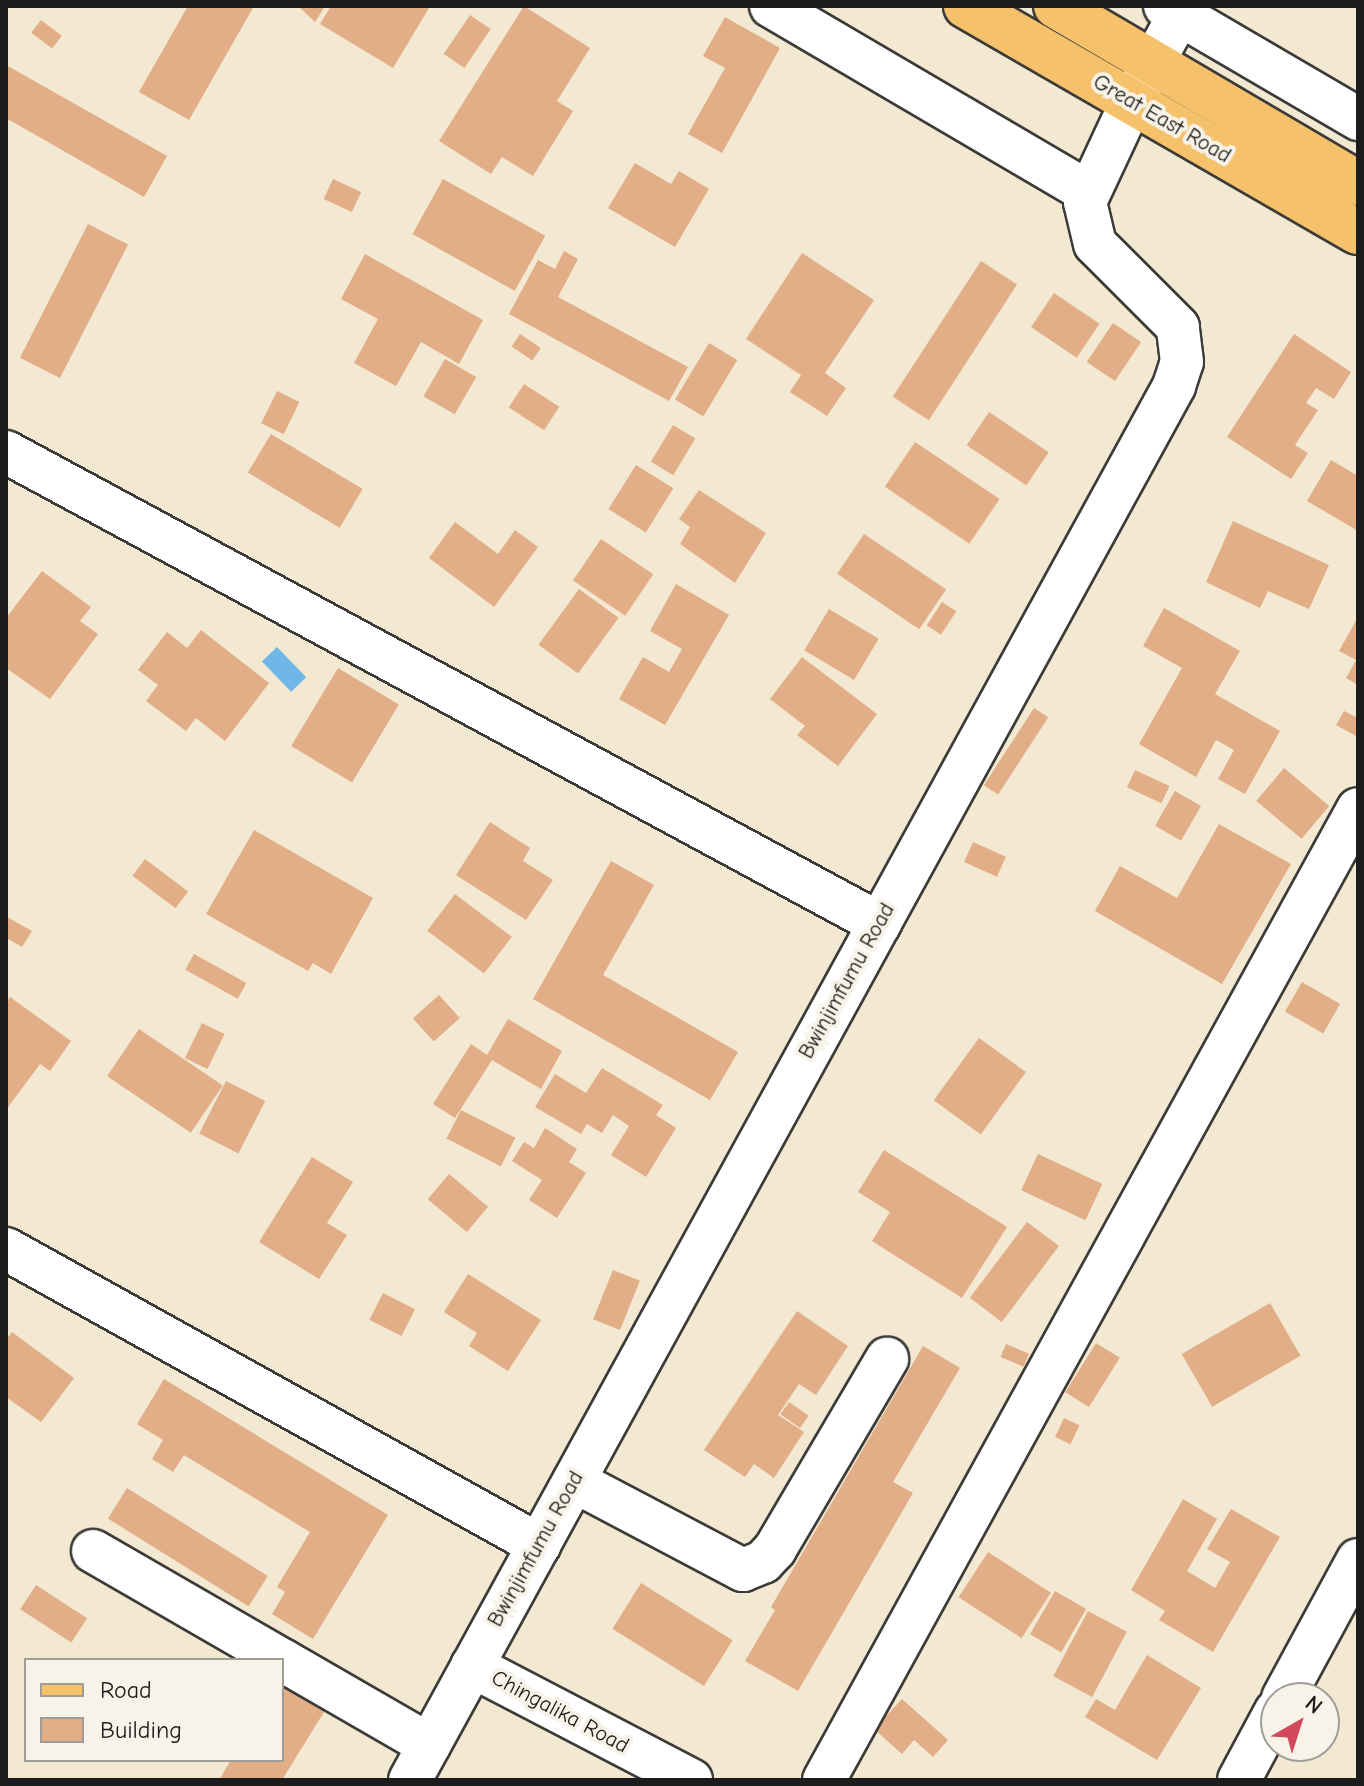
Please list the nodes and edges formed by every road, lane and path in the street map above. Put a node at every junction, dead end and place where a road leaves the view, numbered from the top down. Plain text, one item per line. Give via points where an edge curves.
1 (771, 6) edge
2 (966, 6) edge
3 (1056, 6) edge
4 (1176, 9) edge
5 (1142, 82) junction
6 (1358, 119) edge
7 (1358, 183) edge
8 (1088, 192) junction
9 (1358, 232) edge
10 (6, 452) edge
11 (1358, 809) edge
12 (880, 924) junction
13 (6, 1249) edge
14 (887, 1359) dead end
15 (574, 1481) junction
16 (539, 1545) junction
17 (93, 1551) dead end
18 (1358, 1560) edge
19 (279, 1658) edge
20 (284, 1661) edge
21 (472, 1666) junction
22 (1292, 1682) edge
23 (1260, 1741) edge
24 (419, 1762) edge
25 (691, 1780) edge
26 (824, 1780) edge
27 (1239, 1780) edge

1 - 8 street
2 - 5 main road, Great East Road
3 - 5 main road, Great East Road
4 - 5 street
4 - 6 street
5 - 7 main road, Great East Road
5 - 8 street
5 - 9 main road, Great East Road
8 - 12 street, Bwinjimfumu Road via 1086,215 1095,244 1178,327 1182,362 1167,400
10 - 12 street
11 - 26 street
12 - 15 street, Bwinjimfumu Road
13 - 16 street
14 - 15 street via 775,1549 763,1562 743,1570
15 - 16 street, Bwinjimfumu Road
16 - 21 street, Bwinjimfumu Road
17 - 19 street
18 - 22 street
20 - 24 street
21 - 24 street, Bwinjimfumu Road
21 - 25 street, Chingalika Road
23 - 27 street

